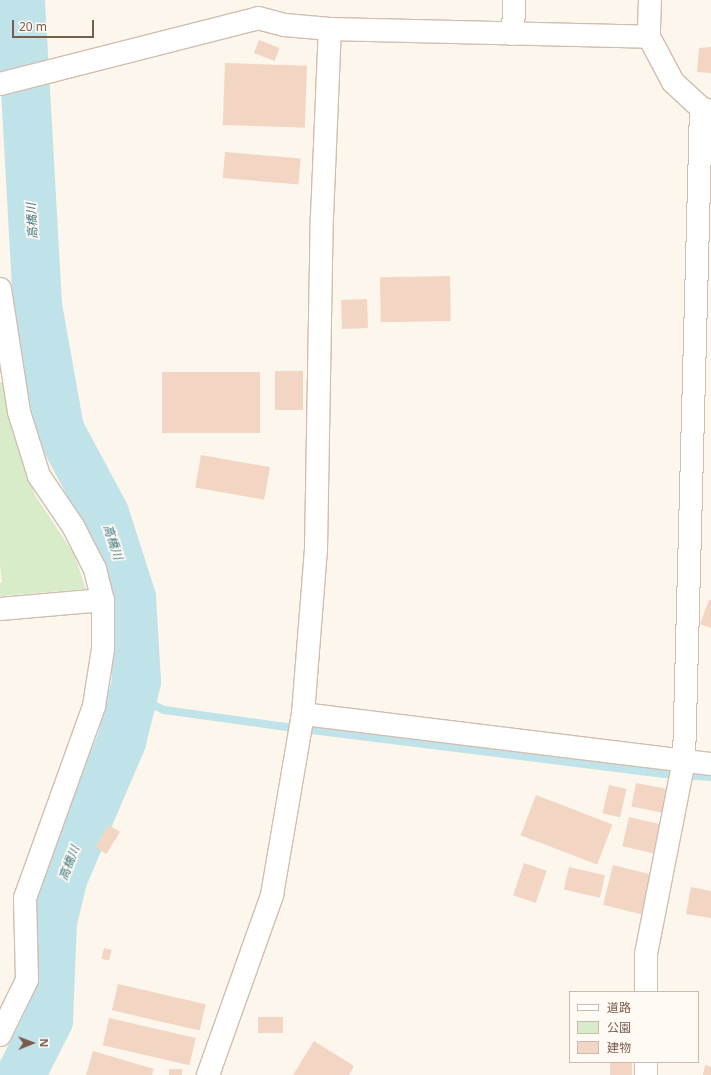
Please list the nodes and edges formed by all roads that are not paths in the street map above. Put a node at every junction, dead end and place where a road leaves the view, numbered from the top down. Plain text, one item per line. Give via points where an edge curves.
1 (514, 0) edge
2 (650, 0) edge
3 (257, 9) edge
4 (330, 29) junction
5 (513, 34) junction
6 (649, 37) junction
7 (0, 84) edge
8 (706, 110) edge
9 (0, 289) edge
10 (103, 600) junction
11 (0, 609) edge
12 (303, 714) junction
13 (684, 761) junction
14 (711, 764) edge
15 (646, 991) edge
16 (0, 1035) edge
17 (646, 1063) edge
18 (208, 1075) edge
19 (646, 1075) edge

1 - 5 street
2 - 6 street
3 - 4 street via 285,24
3 - 7 street
4 - 5 street
4 - 12 street via 322,217 316,548
5 - 6 street
6 - 8 street via 673,82
8 - 13 street
9 - 10 street via 19,412 39,476 73,526 95,569
10 - 11 street
10 - 16 street via 103,649 94,706 25,898 27,980
12 - 13 street
12 - 18 street via 272,895
13 - 14 street
13 - 15 street via 646,954
17 - 19 street

